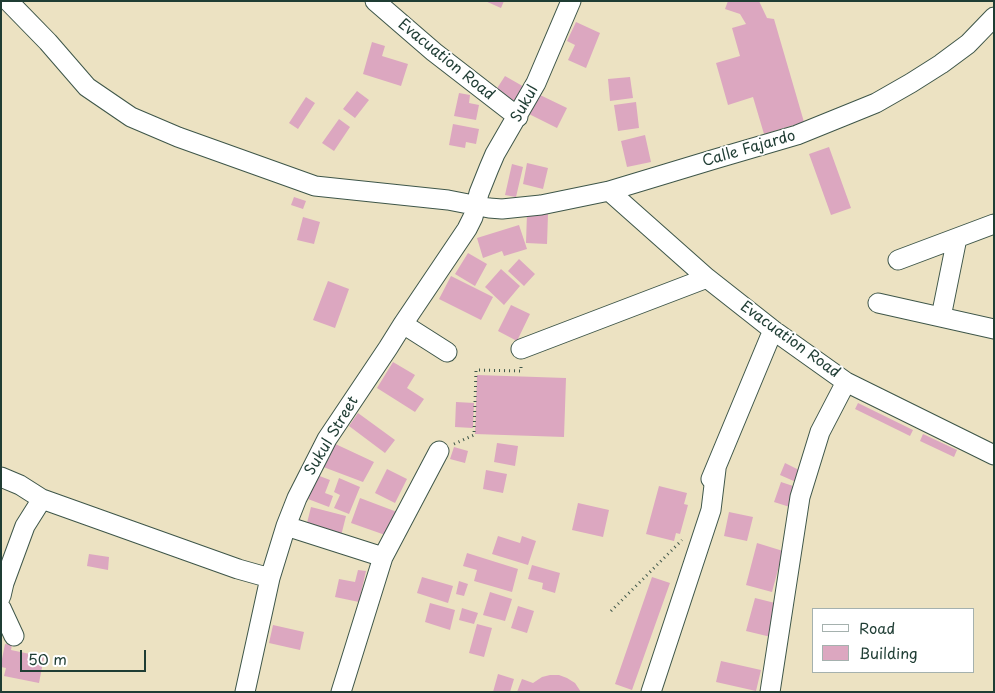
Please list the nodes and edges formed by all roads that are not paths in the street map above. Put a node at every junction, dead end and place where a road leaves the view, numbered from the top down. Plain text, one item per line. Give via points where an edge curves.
1 (8, 1) edge
2 (375, 1) edge
3 (571, 1) edge
4 (994, 17) edge
5 (518, 117) junction
6 (609, 192) junction
7 (476, 205) junction
8 (994, 224) edge
9 (957, 238) junction
10 (898, 260) dead end
11 (707, 278) junction
12 (878, 303) dead end
13 (941, 317) junction
14 (403, 324) junction
15 (994, 329) edge
16 (774, 330) junction
17 (521, 349) road end
18 (446, 352) dead end
19 (846, 382) junction
20 (439, 451) road end
21 (993, 452) edge
22 (716, 469) junction
23 (1, 477) edge
24 (706, 490) dead end
25 (42, 498) junction
26 (286, 526) junction
27 (383, 557) junction
28 (270, 578) junction
29 (1, 596) edge
30 (1, 608) edge
31 (14, 636) dead end
32 (245, 692) edge
33 (341, 692) edge
34 (651, 692) edge
35 (770, 692) edge

1 - 7 street, Calle Fajardo via 86,87 131,117 315,186
2 - 5 street, Evacuation Road
3 - 5 street, Sukul
4 - 6 street, Calle Fajardo via 968,44 941,64 876,103 798,135
5 - 7 street, Sukul via 495,154
6 - 7 street, Calle Fajardo via 520,208
6 - 11 street, Evacuation Road
7 - 14 street, Sukul Street via 464,234
8 - 9 street
9 - 10 street
9 - 13 street
11 - 16 street, Evacuation Road
11 - 17 street
12 - 13 street
13 - 15 street
14 - 18 street
14 - 26 street, Sukul Street via 328,439
16 - 19 street, Evacuation Road
16 - 22 street
19 - 21 street, Evacuation Road
19 - 35 street via 820,432 800,497
20 - 27 street
22 - 24 street
22 - 34 street via 711,510
23 - 25 street
25 - 28 street
25 - 29 street via 25,526
26 - 27 street
26 - 28 street, Sukul Street
27 - 33 street
28 - 32 street, Sukul Street
30 - 31 street

